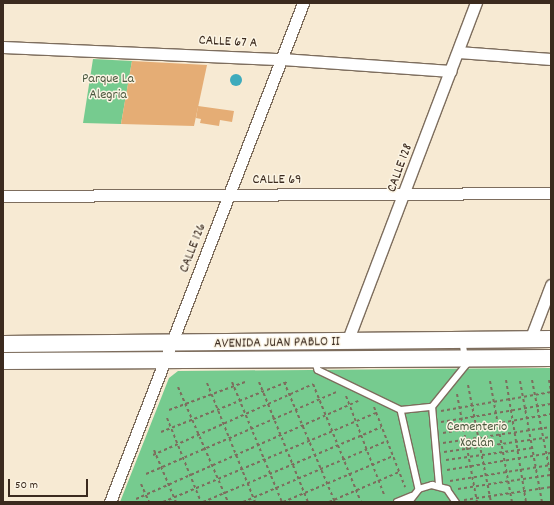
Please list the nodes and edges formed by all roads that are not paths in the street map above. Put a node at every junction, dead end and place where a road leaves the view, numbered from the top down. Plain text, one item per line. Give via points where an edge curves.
1 (303, 3) edge
2 (476, 3) edge
3 (3, 47) edge
4 (458, 52) junction
5 (282, 59) junction
6 (551, 59) edge
7 (451, 71) junction
8 (406, 194) junction
9 (551, 194) edge
10 (230, 195) junction
11 (3, 196) edge
12 (551, 285) edge
13 (551, 339) edge
14 (530, 340) junction
15 (462, 341) junction
16 (347, 342) junction
17 (3, 344) edge
18 (171, 344) junction
19 (551, 358) edge
20 (315, 359) junction
21 (466, 359) junction
22 (3, 362) edge
23 (163, 362) junction
24 (432, 407) junction
25 (401, 410) junction
26 (439, 485) junction
27 (419, 489) junction
28 (412, 496) junction
29 (110, 502) edge
30 (397, 502) edge
31 (409, 502) edge
32 (456, 502) edge

1 - 5 street, CALLE 126
2 - 4 street, CALLE 128
3 - 5 street, CALLE 67 A
4 - 6 street
4 - 7 street, CALLE 128
5 - 7 street, CALLE 67 A
5 - 10 street, CALLE 126
7 - 8 street, CALLE 128
8 - 9 street, CALLE 69
8 - 10 street, CALLE 69
8 - 16 street, CALLE 128
10 - 11 street, CALLE 69
10 - 18 street, CALLE 126
12 - 14 street
13 - 14 main road, AVENIDA JUAN PABLO II
14 - 15 main road, AVENIDA JUAN PABLO II
15 - 16 main road, AVENIDA JUAN PABLO II
15 - 21 lane
16 - 18 main road, AVENIDA JUAN PABLO II
17 - 18 main road, AVENIDA JUAN PABLO II
18 - 23 street, CALLE 126
19 - 21 main road, AVENIDA JUAN PABLO II
20 - 21 main road, AVENIDA JUAN PABLO II
20 - 23 main road, AVENIDA JUAN PABLO II
20 - 25 lane via 318,370
21 - 24 lane via 459,377
22 - 23 main road, AVENIDA JUAN PABLO II
23 - 29 street, CALLE 126
24 - 25 lane
24 - 26 lane
25 - 27 lane
26 - 27 lane
26 - 32 lane via 453,494
27 - 28 lane
28 - 30 lane
28 - 31 lane

